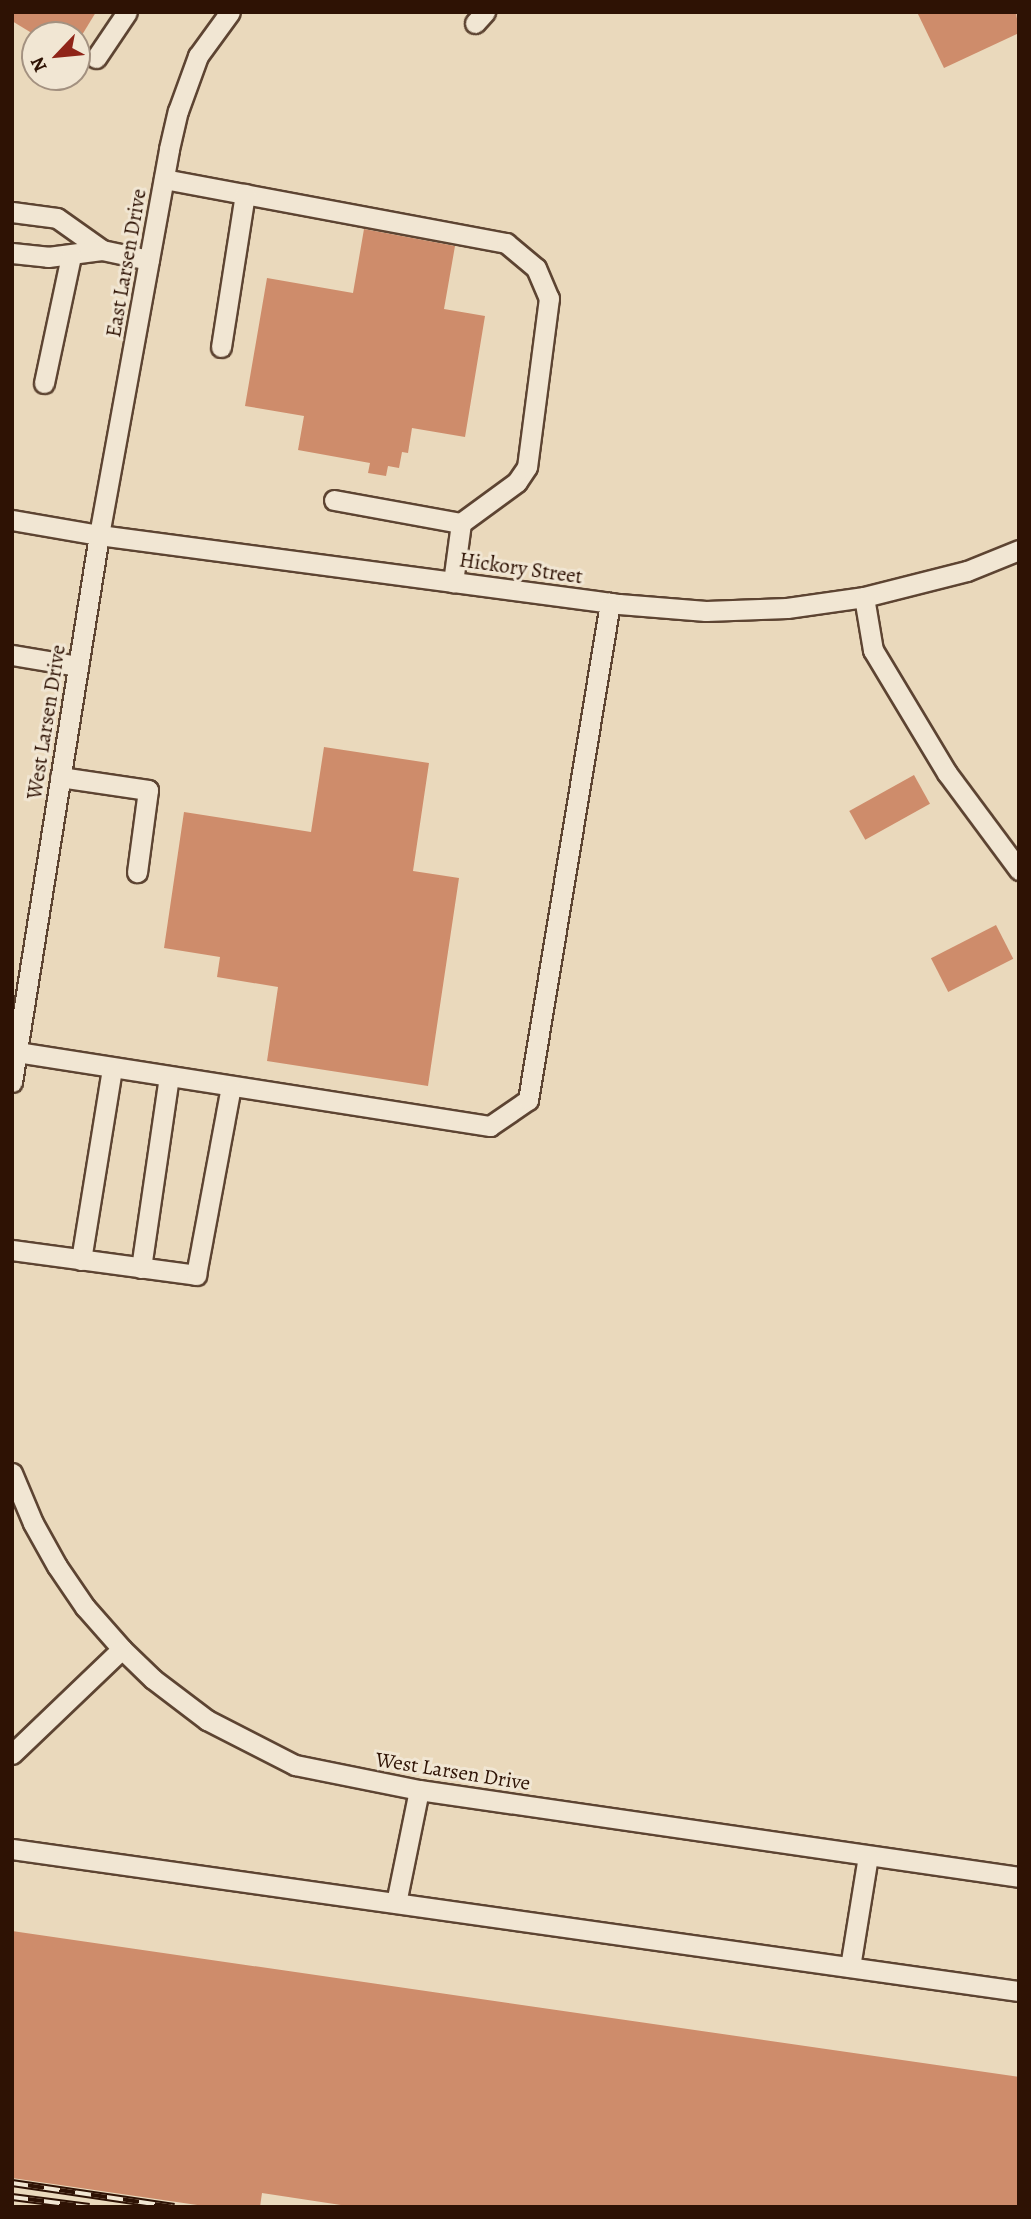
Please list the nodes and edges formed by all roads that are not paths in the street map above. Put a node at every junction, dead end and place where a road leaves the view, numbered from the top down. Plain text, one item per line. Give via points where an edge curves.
1 (127, 12) edge
2 (230, 12) edge
3 (96, 58) dead end
4 (164, 179) junction
5 (245, 194) junction
6 (12, 212) edge
7 (102, 250) junction
8 (12, 253) edge
9 (71, 256) junction
10 (149, 260) junction
11 (220, 347) dead end
12 (44, 383) dead end
13 (334, 500) dead end
14 (12, 520) edge
15 (461, 523) junction
16 (99, 535) junction
17 (1019, 550) edge
18 (453, 582) junction
19 (864, 597) junction
20 (610, 603) junction
21 (12, 655) edge
22 (78, 666) junction
23 (60, 777) junction
24 (1019, 870) edge
25 (137, 872) dead end
26 (21, 972) edge
27 (17, 1052) junction
28 (112, 1068) junction
29 (169, 1077) junction
30 (12, 1082) edge
31 (230, 1087) junction
32 (12, 1250) edge
33 (81, 1260) junction
34 (141, 1268) junction
35 (12, 1473) edge
36 (122, 1649) junction
37 (12, 1754) edge
38 (419, 1790) junction
39 (12, 1849) edge
40 (868, 1856) junction
41 (1019, 1877) edge
42 (396, 1903) junction
43 (850, 1968) junction
44 (1019, 1991) edge

1 - 3 street
2 - 4 street, East Larsen Drive via 201,51 188,80
4 - 5 street
4 - 10 street, East Larsen Drive
5 - 11 street
5 - 15 street via 506,243 536,268 549,298 527,467 517,482
6 - 7 street via 57,218
7 - 9 street
7 - 10 street
8 - 9 street
9 - 12 street
10 - 16 street, East Larsen Drive
13 - 15 street
14 - 16 street, Hickory Street
15 - 18 street
16 - 18 street, Hickory Street
16 - 22 street, West Larsen Drive
17 - 19 street, Hickory Street via 947,577
18 - 20 street, Hickory Street
19 - 20 street, Hickory Street via 743,611
19 - 24 street via 873,650 947,774
20 - 31 street via 528,1100 490,1126
21 - 22 street
22 - 23 street, West Larsen Drive
23 - 25 street via 148,790
23 - 26 street, West Larsen Drive
26 - 27 street, West Larsen Drive
27 - 28 street
27 - 30 street, West Larsen Drive
28 - 29 street
28 - 33 street
29 - 31 street
29 - 34 street
31 - 34 street via 196,1275
32 - 33 street
33 - 34 street
35 - 36 street, West Larsen Drive via 57,1566
36 - 37 street
36 - 38 street, West Larsen Drive via 187,1705 267,1753 309,1770
38 - 40 street, West Larsen Drive
38 - 42 street
39 - 42 street
40 - 41 street, West Larsen Drive
40 - 43 street
42 - 43 street
43 - 44 street

